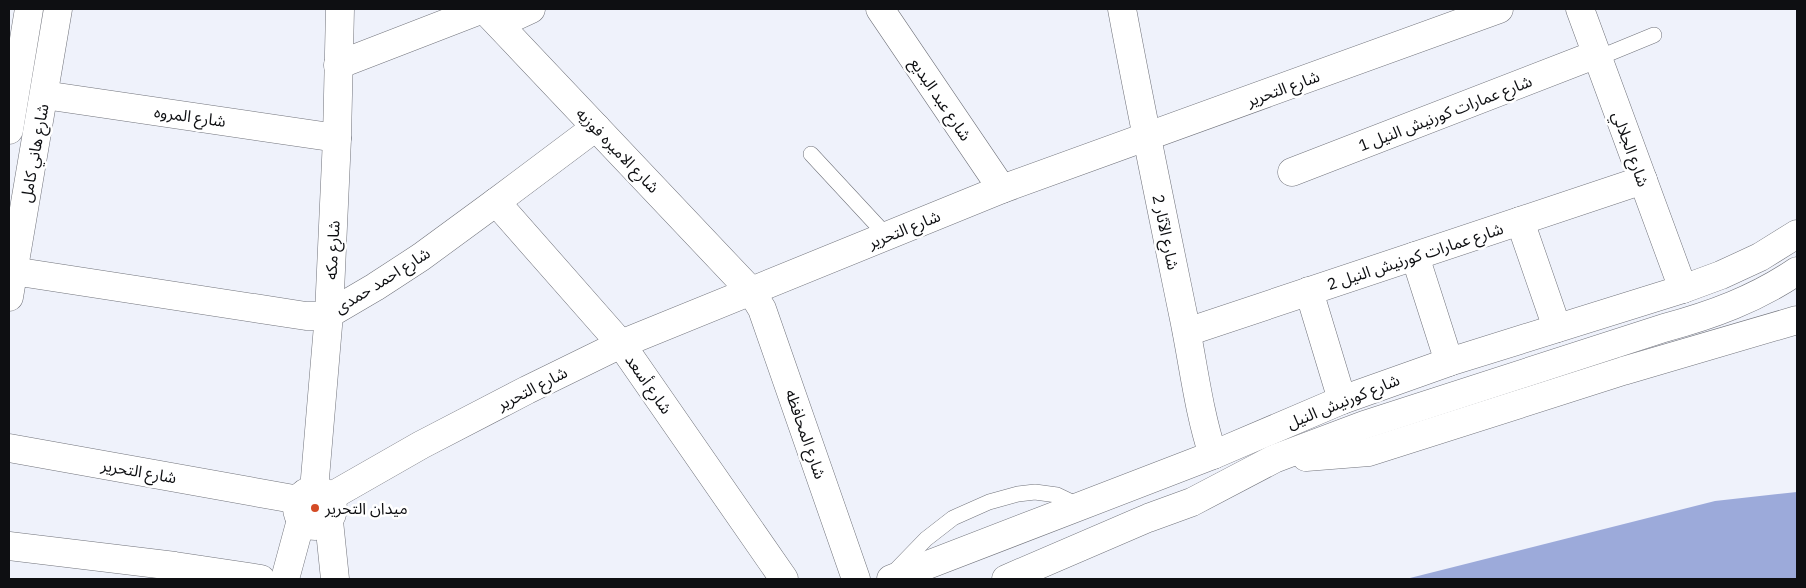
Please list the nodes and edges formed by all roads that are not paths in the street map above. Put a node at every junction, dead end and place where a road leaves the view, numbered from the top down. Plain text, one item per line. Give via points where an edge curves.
1 (30, 9) edge
2 (58, 9) edge
3 (340, 9) edge
4 (531, 9) edge
5 (880, 9) edge
6 (1122, 9) edge
7 (1580, 9) edge
8 (1488, 11) edge
9 (489, 14) edge
10 (1654, 36) dead end
11 (1597, 56) junction
12 (338, 65) junction
13 (44, 95) junction
14 (596, 127) junction
15 (9, 130) edge
16 (1146, 137) junction
17 (337, 138) junction
18 (811, 154) dead end
19 (1292, 172) dead end
20 (1643, 180) junction
21 (1002, 188) junction
22 (496, 202) junction
23 (1520, 221) junction
24 (1797, 234) edge
25 (887, 236) junction
26 (1415, 256) junction
27 (1797, 272) edge
28 (11, 284) edge
29 (1683, 289) junction
30 (751, 291) junction
31 (1309, 291) junction
32 (329, 314) junction
33 (1797, 320) edge
34 (1557, 328) junction
35 (1187, 332) junction
36 (622, 344) junction
37 (1450, 362) junction
38 (1342, 400) junction
39 (9, 448) edge
40 (1213, 455) junction
41 (1274, 460) junction
42 (1136, 485) junction
43 (314, 506) junction
44 (1080, 506) junction
45 (1148, 518) junction
46 (9, 546) edge
47 (174, 573) edge
48 (261, 579) edge
49 (285, 579) edge
50 (335, 579) edge
51 (784, 579) edge
52 (856, 579) edge
53 (890, 579) edge
54 (1006, 579) edge

1 - 15 street, شارع هاني كامل
2 - 13 street, شارع هاني كامل
3 - 12 street, شارع مكه
4 - 9 street
5 - 21 street, شارع عبد البديع
6 - 16 street, شارع الآثار 2
7 - 11 street, شارع الجلالي
8 - 16 street, شارع التحرير
9 - 12 street
9 - 14 street, شارع الاميره فوزيه
10 - 11 lane
11 - 19 street, شارع عمارات كورنيش النيل 1
11 - 20 street, شارع الجلالي
12 - 17 street, شارع مكه
13 - 17 street, شارع المروه
13 - 28 street, شارع هاني كامل
14 - 22 street, شارع احمد حمدى
14 - 30 street, شارع الاميره فوزيه
16 - 21 street, شارع التحرير
16 - 35 street, شارع الآثار 2
17 - 32 street, شارع مكه
18 - 25 lane
20 - 23 street, شارع عمارات كورنيش النيل 2
20 - 29 street, شارع الجلالي
21 - 25 street, شارع التحرير
22 - 32 street, شارع احمد حمدى via 421,257
22 - 36 street, شارع أسعد
23 - 26 street, شارع عمارات كورنيش النيل 2
23 - 34 street
24 - 29 street, شارع كورنيش النيل via 1760,257
25 - 30 street, شارع التحرير
26 - 31 street, شارع عمارات كورنيش النيل 2
26 - 37 street
27 - 41 street, شارع كورنيش النيل via 1752,298 1708,316 1373,422
28 - 32 street, شارع احمد حمدى via 306,316
29 - 34 street, شارع كورنيش النيل
30 - 36 street, شارع التحرير
30 - 52 street, شارع المحافظه via 762,309
31 - 35 street, شارع عمارات كورنيش النيل 2
31 - 38 street
32 - 43 street, شارع مكه
33 - 41 street, شارع كورنيش النيل via 1623,371 1369,452
34 - 37 street, شارع كورنيش النيل
35 - 40 street, شارع الآثار 2 via 1205,431
36 - 43 street, شارع التحرير via 420,445
36 - 51 street, شارع أسعد
37 - 38 street, شارع كورنيش النيل
38 - 40 street, شارع كورنيش النيل
39 - 43 street, شارع التحرير
40 - 42 street, شارع كورنيش النيل
41 - 45 street, شارع كورنيش النيل via 1192,502
42 - 44 street, شارع كورنيش النيل
42 - 45 street
43 - 49 street
43 - 50 street, شارع مكه
44 - 53 street, شارع كورنيش النيل
44 - 53 lane via 1057,495 1035,492 989,502 946,523 926,539
45 - 54 street, شارع كورنيش النيل
46 - 47 street
47 - 48 street

